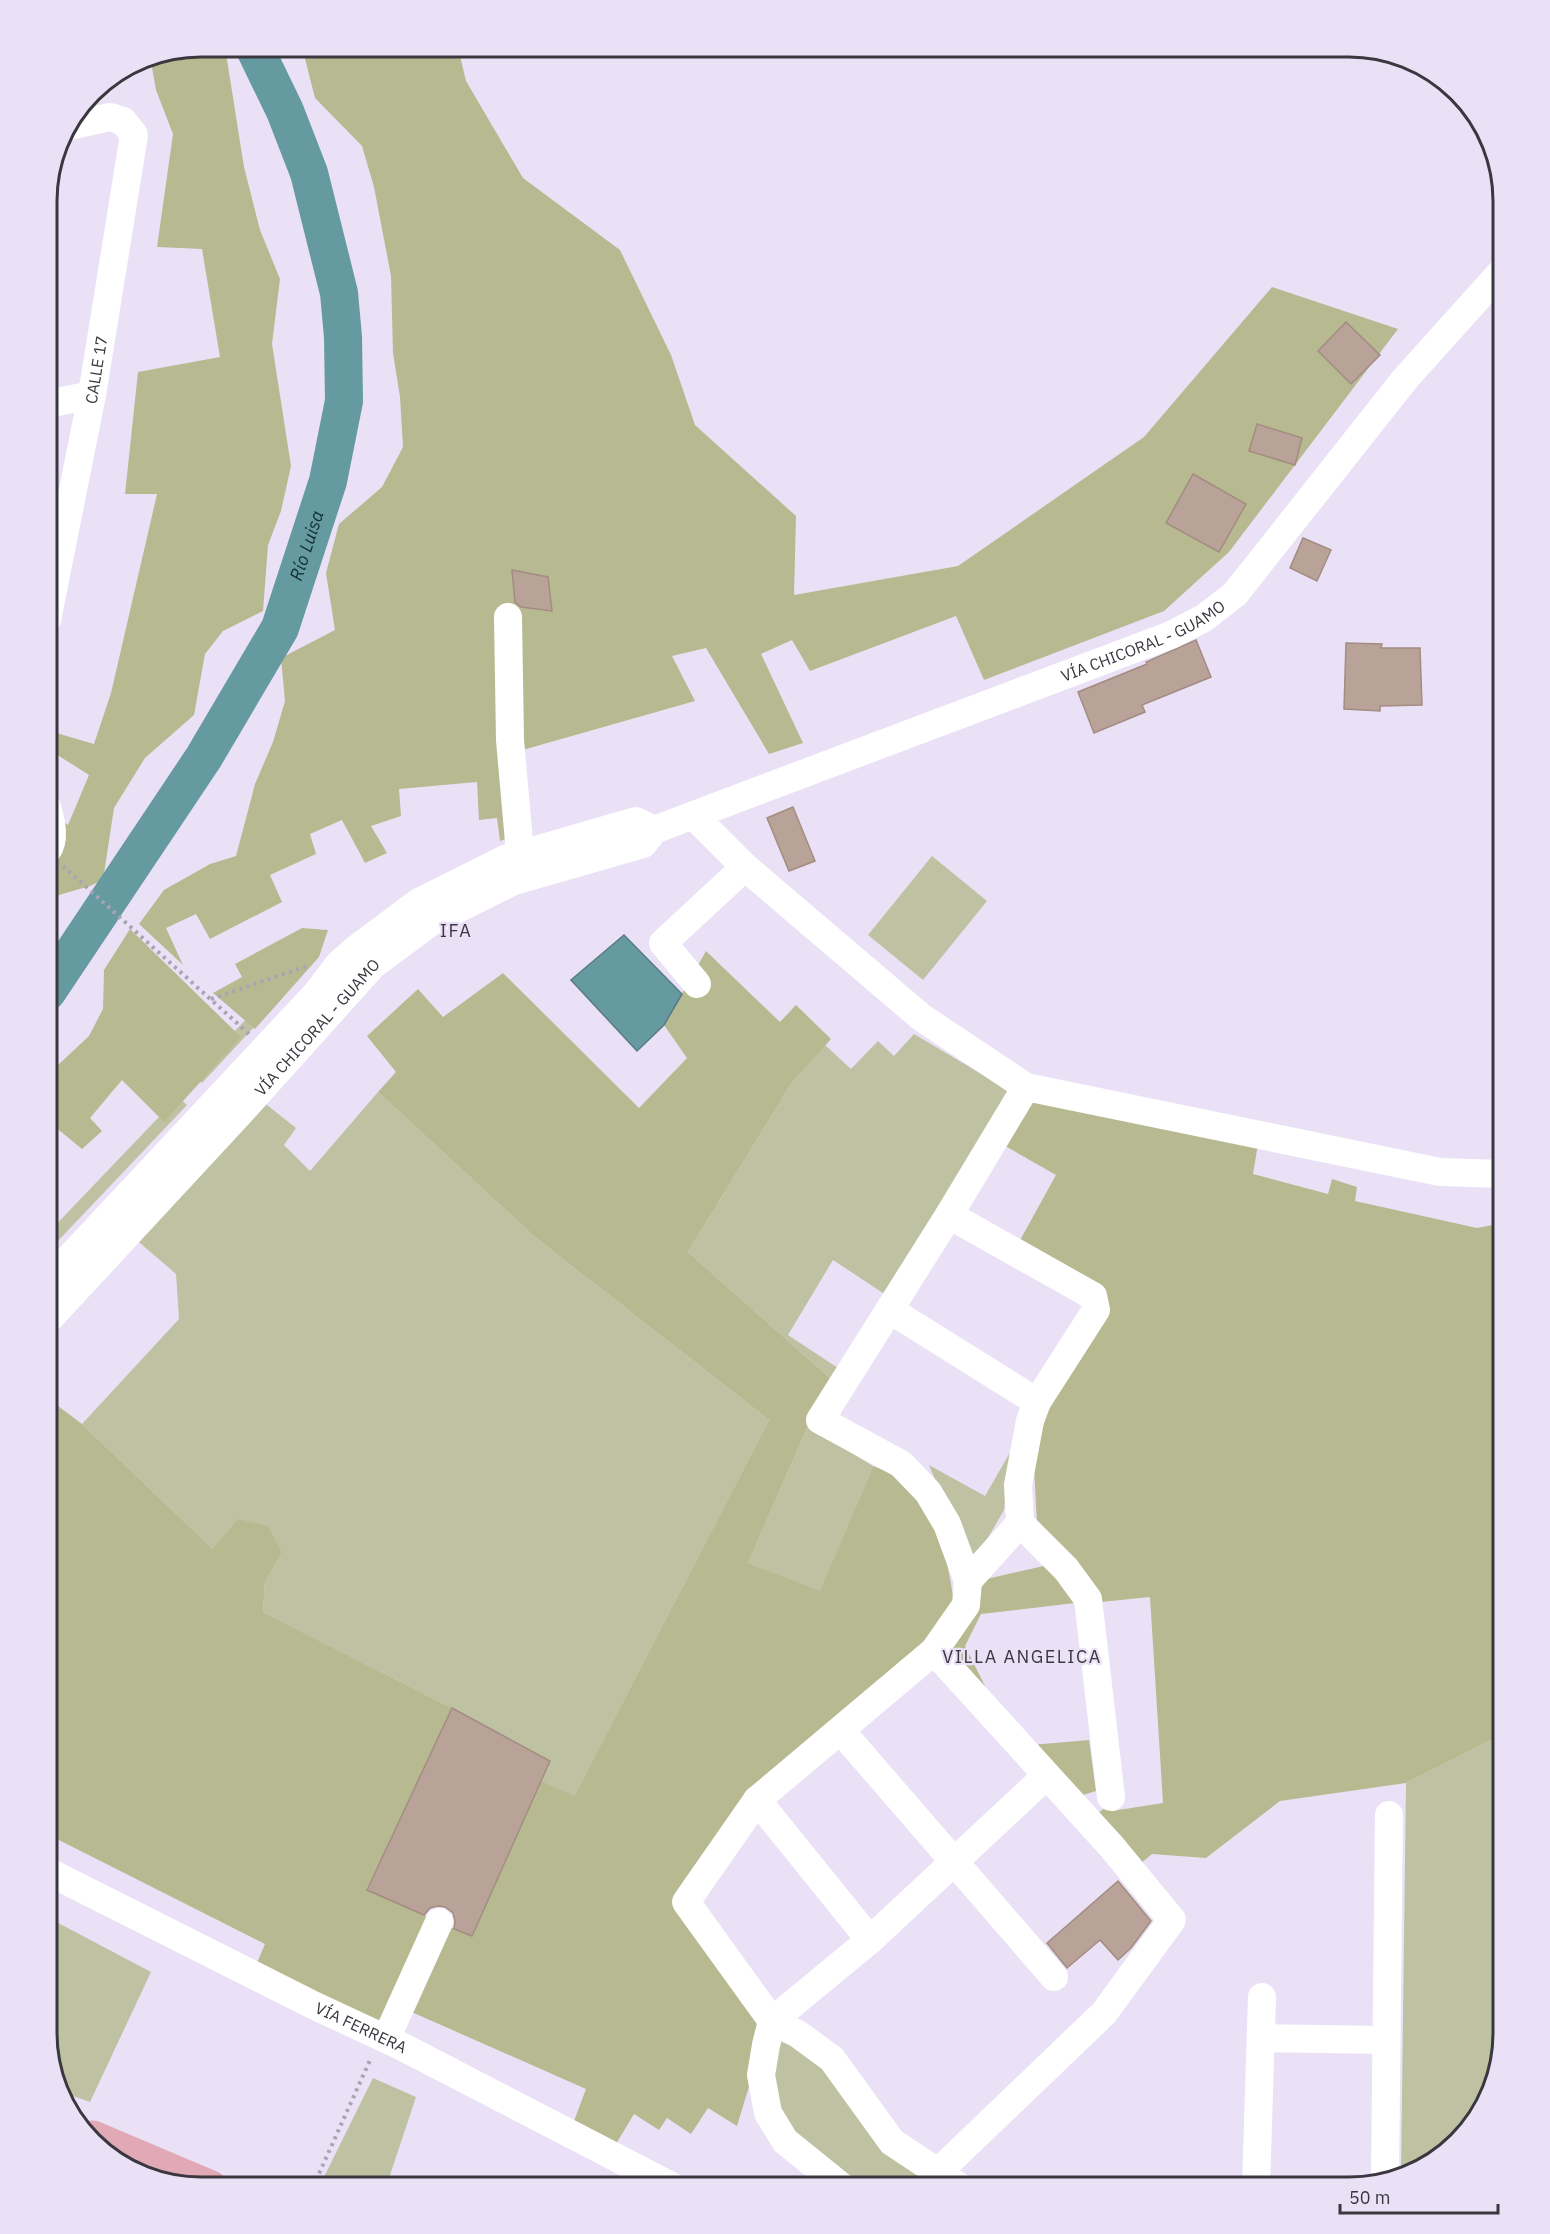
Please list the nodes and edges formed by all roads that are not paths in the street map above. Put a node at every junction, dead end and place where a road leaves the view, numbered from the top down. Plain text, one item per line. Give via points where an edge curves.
1 (79, 124) edge
2 (1493, 281) edge
3 (92, 395) junction
4 (57, 402) edge
5 (57, 570) edge
6 (508, 617) dead end
7 (694, 816) junction
8 (513, 865) junction
9 (745, 867) junction
10 (697, 984) dead end
11 (324, 1002) junction
12 (1026, 1087) junction
13 (217, 1118) junction
14 (1493, 1174) edge
15 (949, 1215) junction
16 (76, 1270) junction
17 (57, 1278) edge
18 (57, 1303) edge
19 (890, 1310) junction
20 (1038, 1402) junction
21 (1020, 1523) junction
22 (968, 1581) junction
23 (934, 1651) junction
24 (841, 1731) junction
25 (1046, 1776) junction
26 (1111, 1797) dead end
27 (757, 1800) junction
28 (1389, 1815) dead end
29 (955, 1862) junction
30 (57, 1877) edge
31 (439, 1922) dead end
32 (870, 1940) junction
33 (1054, 1977) dead end
34 (1262, 1997) dead end
35 (772, 2021) junction
36 (1261, 2038) junction
37 (1386, 2040) junction
38 (380, 2047) junction
39 (110, 2144) edge
40 (1385, 2172) edge
41 (185, 2176) edge
42 (652, 2177) edge
43 (830, 2177) edge
44 (944, 2177) edge
45 (952, 2177) edge
46 (1257, 2177) edge

1 - 3 street, CALLE 17 via 110,117 123,120 134,135
2 - 7 street, VÍA CHICORAL - GUAMO via 1405,379 1235,594 1204,618 1171,635
3 - 4 street
3 - 5 street, CALLE 17
6 - 8 street
7 - 8 street, VÍA CHICORAL - GUAMO via 654,830 636,821
7 - 9 street
8 - 11 street, VÍA CHICORAL - GUAMO via 419,902 339,964
9 - 10 street via 663,943
9 - 12 street via 921,1017
11 - 13 street, VÍA CHICORAL - GUAMO
11 - 13 street, VÍA CHICORAL - GUAMO via 264,1048
12 - 14 street via 1440,1172
12 - 15 street
13 - 16 street, VÍA CHICORAL - GUAMO
15 - 19 street
15 - 20 street via 1093,1296 1096,1310
16 - 17 street, VÍA CHICORAL - GUAMO
16 - 18 street, VÍA CHICORAL - GUAMO
19 - 20 street
19 - 22 street via 819,1420 901,1464 928,1492 947,1524
20 - 21 street via 1030,1421 1018,1485
21 - 22 street
21 - 26 street via 1066,1569 1088,1599
22 - 23 street via 966,1605
23 - 24 street
23 - 25 street
24 - 27 street
24 - 29 street
25 - 29 street
25 - 45 street via 1172,1920 1104,2013
27 - 32 street
27 - 35 street via 686,1902
28 - 37 street
29 - 32 street
29 - 33 street
30 - 38 street, VÍA FERRERA via 313,2005
31 - 38 street
32 - 35 street
34 - 36 street
35 - 43 street via 761,2075 768,2113 785,2141
35 - 44 street via 832,2059 892,2142
36 - 37 street
36 - 46 street
37 - 40 street
38 - 42 street, VÍA FERRERA
39 - 41 main road

